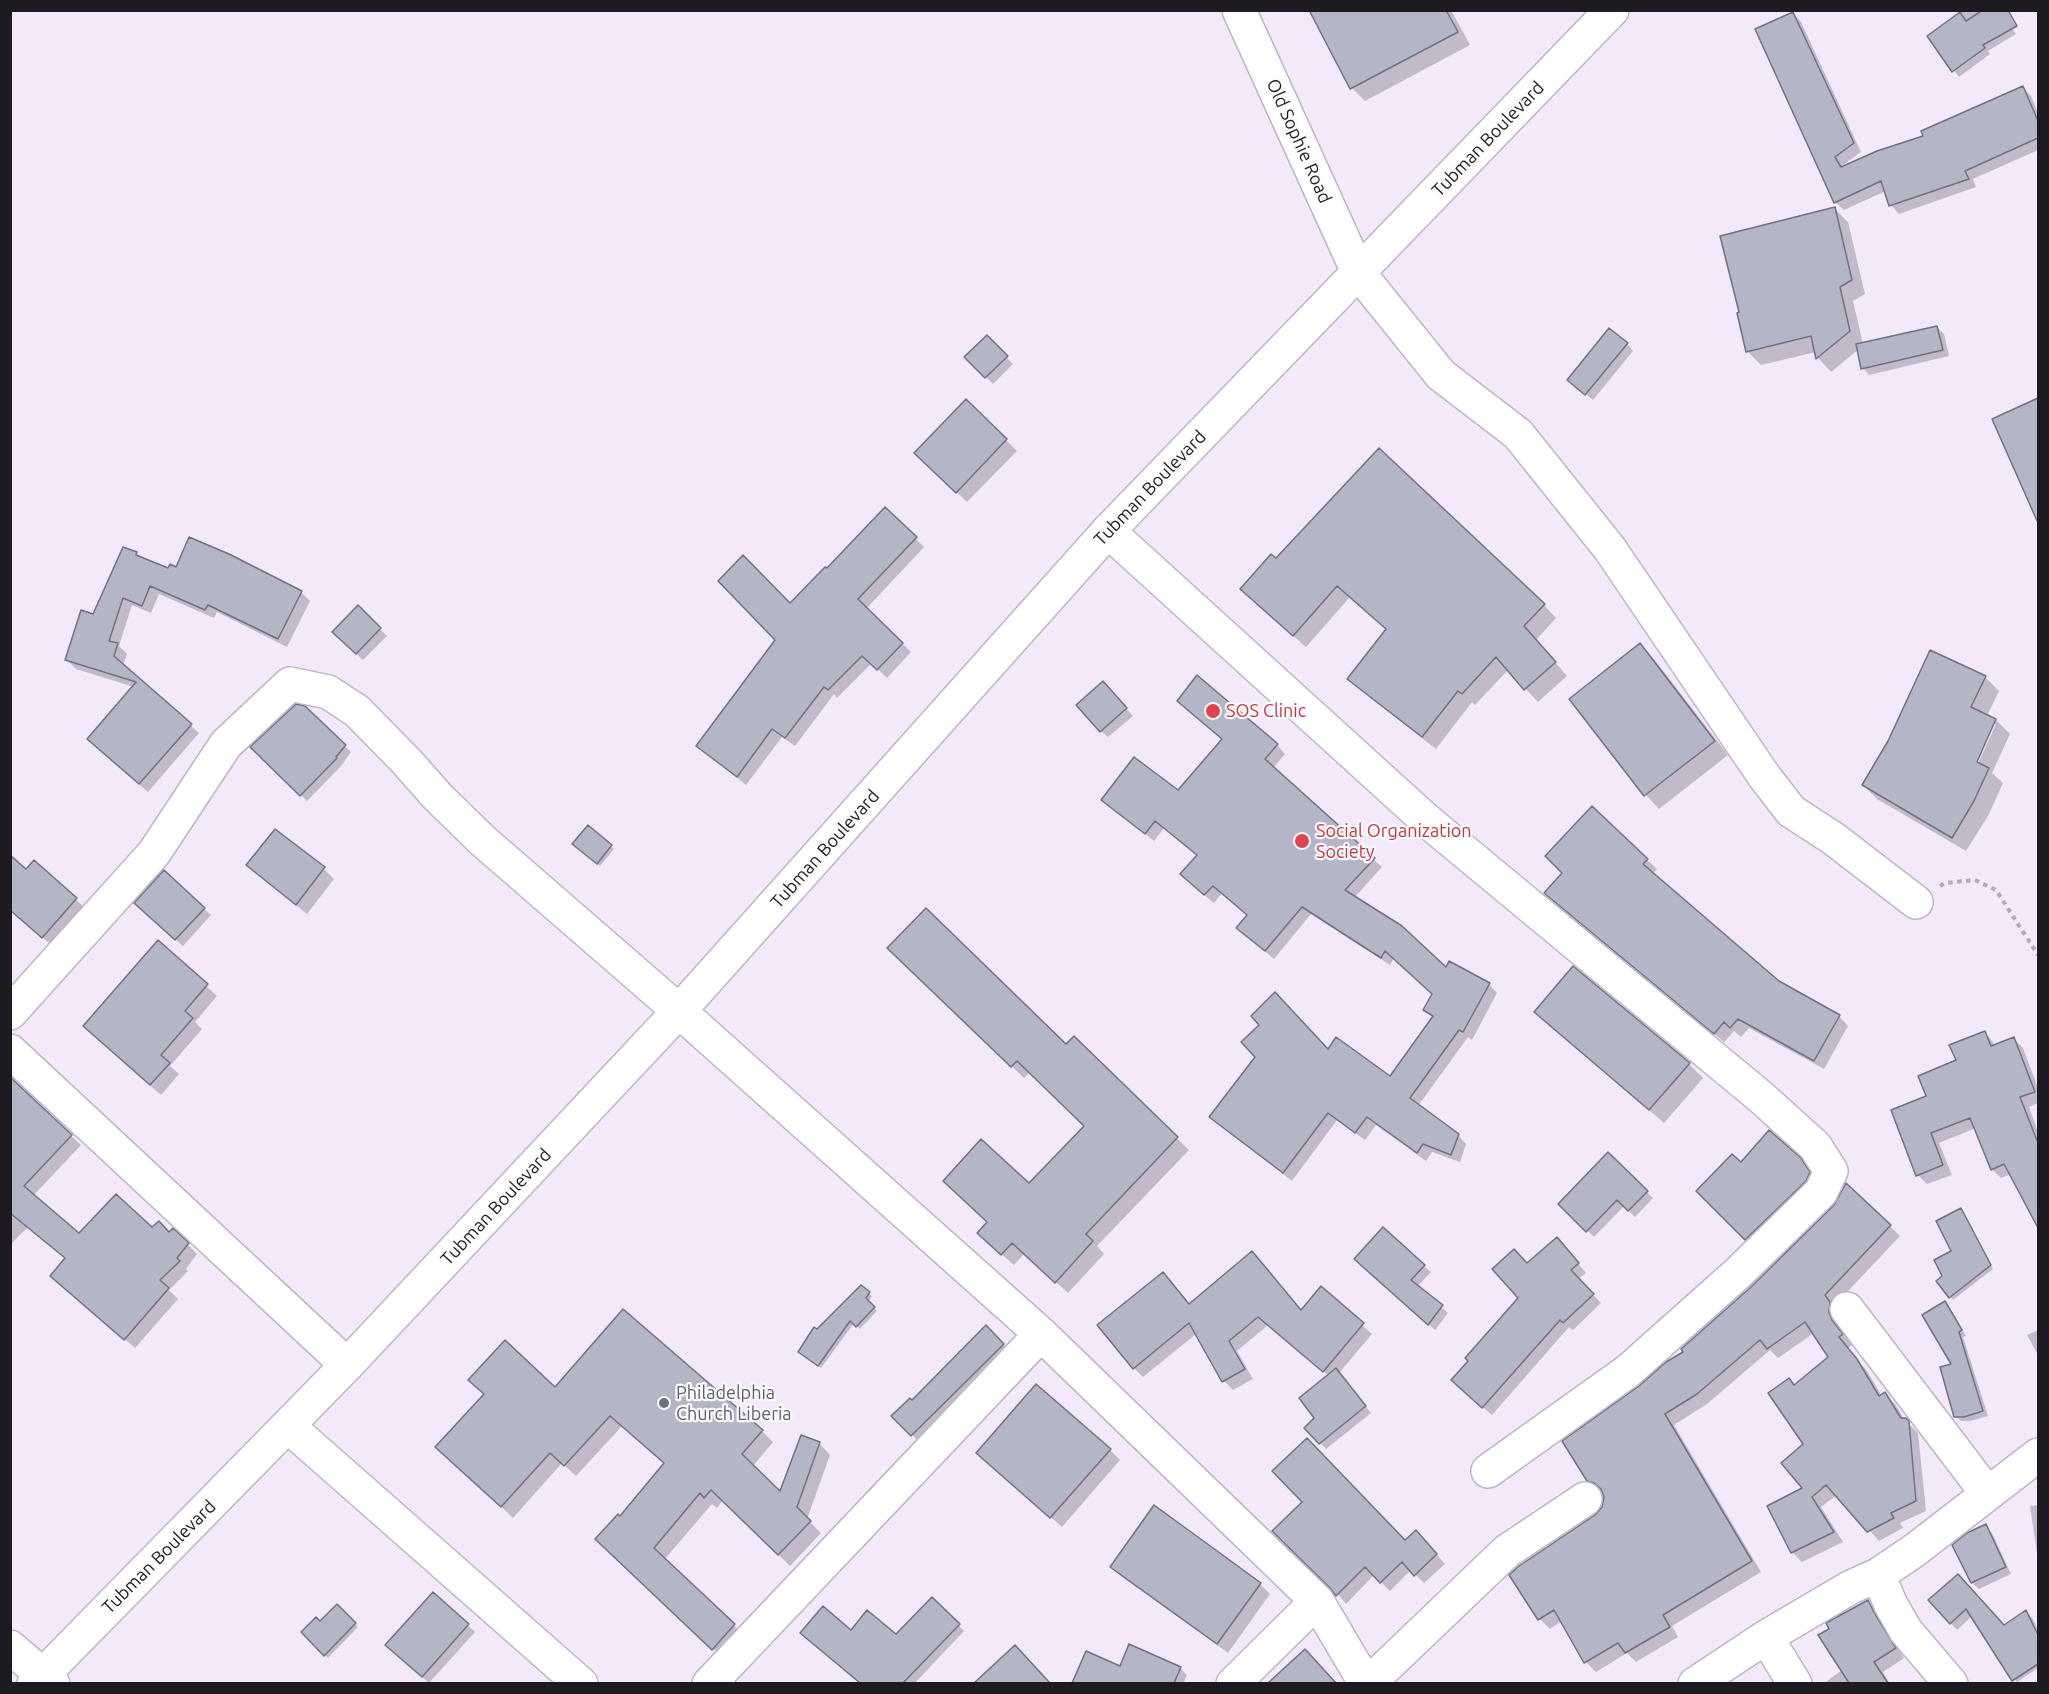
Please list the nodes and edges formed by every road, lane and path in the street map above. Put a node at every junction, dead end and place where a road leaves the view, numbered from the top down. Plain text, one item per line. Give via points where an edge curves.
1 (1239, 10) edge
2 (1612, 10) edge
3 (1358, 272) junction
4 (1108, 531) junction
5 (1916, 903) joint
6 (2038, 955) edge
7 (680, 1011) junction
8 (10, 1013) edge
9 (10, 1051) edge
10 (1847, 1309) dead end
11 (1041, 1334) junction
12 (347, 1365) junction
13 (288, 1426) junction
14 (2038, 1455) edge
15 (1488, 1471) dead end
16 (1987, 1493) junction
17 (1585, 1500) dead end
18 (1878, 1575) junction
19 (1317, 1601) junction
20 (1766, 1637) junction
21 (10, 1647) edge
22 (43, 1680) edge
23 (719, 1680) edge
24 (581, 1683) edge
25 (1233, 1683) edge
26 (1367, 1683) edge
27 (1695, 1683) edge
28 (1795, 1683) edge
29 (1951, 1683) edge

1 - 3 main road, Old Sophie Road
2 - 3 main road, Tubman Boulevard
3 - 4 main road, Tubman Boulevard
3 - 5 main road, Old Sophie Road via 1441,375 1518,434 1533,452 1610,549 1791,811 1834,838
4 - 7 main road, Tubman Boulevard
4 - 15 main road via 1425,819 1762,1098 1815,1146 1831,1171 1821,1192 1738,1274 1628,1371
5 - 6 path via 1945,883 1975,880 1996,890
7 - 8 main road via 482,840 357,711 328,692 290,684 226,744 154,853
7 - 11 main road
7 - 12 main road, Tubman Boulevard
9 - 12 main road
10 - 16 main road
11 - 19 main road
11 - 23 main road
12 - 13 main road, Tubman Boulevard
13 - 22 main road, Tubman Boulevard
13 - 24 main road
14 - 16 main road
16 - 18 main road
17 - 26 main road via 1507,1551
18 - 20 main road
18 - 29 main road via 1906,1630
19 - 25 main road
19 - 26 main road
20 - 27 main road
20 - 28 main road
21 - 22 main road

